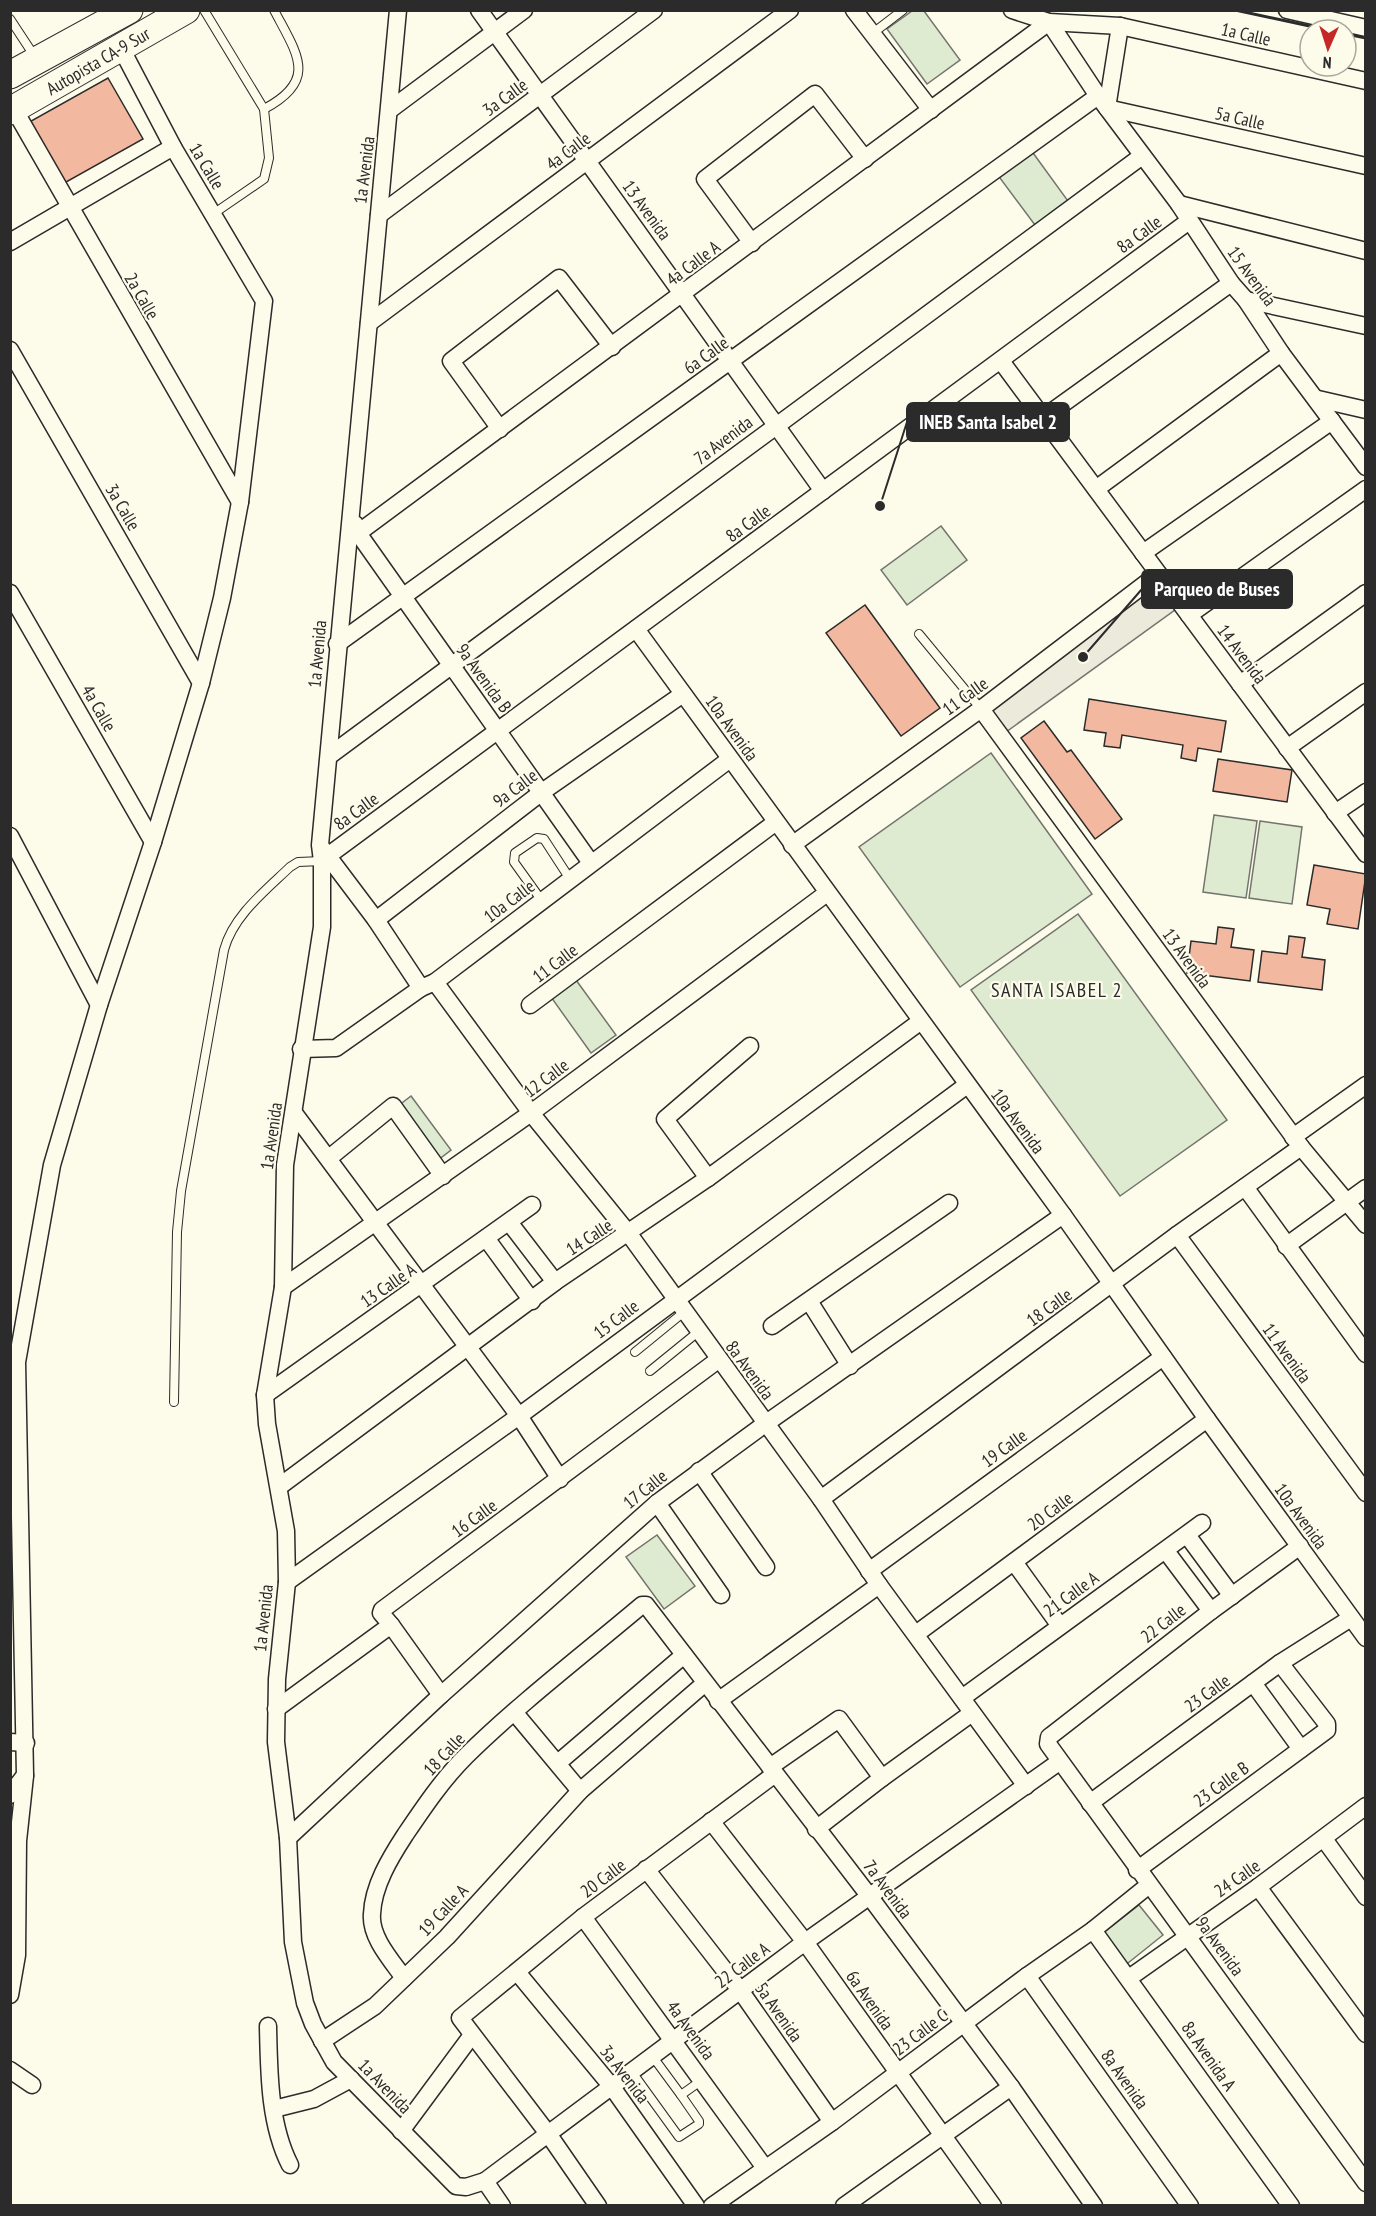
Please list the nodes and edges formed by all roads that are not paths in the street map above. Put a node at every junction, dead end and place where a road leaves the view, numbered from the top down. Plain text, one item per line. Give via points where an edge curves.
1 (129, 10) edge
2 (186, 10) edge
3 (204, 10) edge
4 (274, 10) edge
5 (398, 10) edge
6 (479, 10) edge
7 (524, 10) edge
8 (654, 10) edge
9 (790, 10) edge
10 (854, 10) edge
11 (903, 10) edge
12 (1012, 10) edge
13 (1287, 10) edge
14 (1355, 10) edge
15 (10, 19) edge
16 (1049, 22) junction
17 (1120, 26) junction
18 (1365, 27) edge
19 (495, 32) junction
20 (873, 33) junction
21 (121, 48) junction
22 (37, 60) junction
23 (1365, 81) edge
24 (12, 95) edge
25 (540, 96) junction
26 (1102, 102) junction
27 (264, 109) junction
28 (391, 109) junction
29 (931, 110) junction
30 (173, 147) junction
31 (1142, 156) junction
32 (865, 159) junction
33 (587, 160) junction
34 (1365, 166) edge
35 (1179, 204) junction
36 (69, 209) junction
37 (213, 214) junction
38 (379, 215) junction
39 (1189, 221) junction
40 (10, 242) edge
41 (752, 243) junction
42 (1365, 251) edge
43 (1231, 283) junction
44 (683, 294) junction
45 (1246, 300) junction
46 (369, 322) junction
47 (1365, 326) edge
48 (612, 347) junction
49 (10, 350) edge
50 (1281, 353) junction
51 (1001, 360) junction
52 (729, 362) junction
53 (1318, 399) junction
54 (1365, 410) edge
55 (1043, 418) junction
56 (1332, 421) junction
57 (775, 426) junction
58 (500, 429) junction
59 (1365, 467) edge
60 (1096, 489) junction
61 (1365, 489) edge
62 (823, 491) junction
63 (240, 502) junction
64 (352, 512) junction
65 (358, 533) junction
66 (1143, 553) junction
67 (1158, 574) junction
68 (10, 593) edge
69 (1365, 593) edge
70 (402, 598) junction
71 (1189, 615) junction
72 (636, 629) junction
73 (919, 634) dead end
74 (337, 644) junction
75 (451, 666) junction
76 (201, 683) junction
77 (1240, 684) junction
78 (1365, 692) edge
79 (683, 694) junction
80 (981, 710) junction
81 (498, 731) junction
82 (1287, 748) junction
83 (329, 756) junction
84 (730, 759) junction
85 (542, 792) junction
86 (1365, 792) edge
87 (1335, 813) junction
88 (776, 822) junction
89 (10, 836) edge
90 (153, 842) junction
91 (792, 845) junction
92 (324, 854) junction
93 (1365, 854) edge
94 (591, 863) junction
95 (570, 879) junction
96 (827, 893) junction
97 (542, 901) junction
98 (376, 920) junction
99 (428, 986) junction
100 (99, 1005) junction
101 (530, 1005) dead end
102 (921, 1021) junction
103 (750, 1046) dead end
104 (301, 1049) junction
105 (967, 1085) junction
106 (1365, 1085) edge
107 (294, 1113) junction
108 (531, 1113) junction
109 (1297, 1142) junction
110 (329, 1158) junction
111 (443, 1176) junction
112 (708, 1178) junction
113 (1245, 1187) junction
114 (1365, 1188) edge
115 (1347, 1202) junction
116 (949, 1203) dead end
117 (532, 1205) dead end
118 (1064, 1215) junction
119 (378, 1222) junction
120 (509, 1222) junction
121 (1365, 1225) edge
122 (628, 1234) junction
123 (1177, 1235) junction
124 (486, 1238) junction
125 (1286, 1246) junction
126 (555, 1282) junction
127 (423, 1285) junction
128 (1112, 1285) junction
129 (283, 1287) junction
130 (532, 1301) junction
131 (809, 1301) junction
132 (679, 1306) junction
133 (772, 1326) dead end
134 (698, 1332) junction
135 (467, 1347) junction
136 (635, 1352) dead end
137 (1365, 1354) edge
138 (1163, 1357) junction
139 (718, 1360) junction
140 (14, 1362) edge
141 (850, 1366) junction
142 (650, 1371) dead end
143 (265, 1395) junction
144 (174, 1402) dead end
145 (519, 1416) junction
146 (1207, 1419) junction
147 (765, 1424) junction
148 (699, 1471) junction
149 (560, 1479) junction
150 (280, 1486) junction
151 (1365, 1493) edge
152 (821, 1499) junction
153 (657, 1503) junction
154 (1203, 1523) dead end
155 (1187, 1535) junction
156 (1299, 1546) junction
157 (1166, 1551) junction
158 (1014, 1562) junction
159 (766, 1567) dead end
160 (869, 1571) junction
161 (286, 1582) junction
162 (879, 1586) junction
163 (721, 1595) dead end
164 (1232, 1596) junction
165 (642, 1605) joint
166 (1211, 1611) junction
167 (1351, 1618) junction
168 (391, 1625) junction
169 (1060, 1626) junction
170 (916, 1634) junction
171 (1365, 1638) edge
172 (684, 1655) junction
173 (1280, 1663) junction
174 (1253, 1683) junction
175 (704, 1684) junction
176 (441, 1695) junction
177 (962, 1698) junction
178 (718, 1701) junction
179 (276, 1709) junction
180 (515, 1713) junction
181 (972, 1713) junction
182 (1053, 1734) joint
183 (18, 1743) edge
184 (1301, 1749) junction
185 (559, 1762) junction
186 (1059, 1762) junction
187 (772, 1770) junction
188 (25, 1775) junction
189 (882, 1778) junction
190 (1026, 1786) junction
191 (580, 1791) junction
192 (10, 1795) edge
193 (1090, 1803) junction
194 (1365, 1806) edge
195 (711, 1821) junction
196 (816, 1829) junction
197 (288, 1838) junction
198 (1324, 1839) junction
199 (646, 1869) junction
200 (1137, 1870) junction
201 (1149, 1885) junction
202 (1258, 1887) junction
203 (870, 1897) junction
204 (1365, 1897) edge
205 (583, 1917) junction
206 (1093, 1930) junction
207 (1188, 1935) junction
208 (805, 1942) junction
209 (517, 1972) junction
210 (1027, 1976) junction
211 (404, 1978) junction
212 (1129, 1978) junction
213 (740, 1990) junction
214 (10, 1995) edge
215 (963, 2024) junction
216 (268, 2026) dead end
217 (1365, 2034) edge
218 (472, 2036) junction
219 (322, 2041) junction
220 (675, 2041) junction
221 (653, 2056) junction
222 (10, 2070) edge
223 (632, 2072) junction
224 (898, 2074) junction
225 (351, 2079) junction
226 (703, 2079) junction
227 (32, 2085) dead end
228 (612, 2087) junction
229 (1011, 2087) junction
230 (681, 2096) junction
231 (274, 2109) junction
232 (832, 2122) junction
233 (401, 2131) junction
234 (549, 2135) junction
235 (943, 2135) junction
236 (290, 2165) dead end
237 (765, 2168) junction
238 (485, 2181) junction
239 (1365, 2183) edge
240 (502, 2205) edge
241 (598, 2205) edge
242 (696, 2205) edge
243 (712, 2205) edge
244 (844, 2205) edge
245 (993, 2205) edge
246 (1094, 2205) edge
247 (1190, 2205) edge
248 (1291, 2205) edge

1 - 22 highway, Autopista CA-9 Sur
2 - 21 highway, Autopista CA-9 Sur
3 - 27 lane
4 - 27 lane via 299,65 296,86
5 - 28 street, 1a Avenida
6 - 19 street, 13 Avenida
7 - 19 street
8 - 25 street, 3a Calle
9 - 33 street, 4a Calle
10 - 20 street
11 - 20 lane
12 - 16 street, 1a Calle
13 - 18 street
14 - 18 street
15 - 22 lane
16 - 17 street, 1a Calle
16 - 26 street, 15 Avenida
16 - 29 street, 4a Calle A
17 - 23 street, 1a Calle
17 - 26 street
19 - 25 street, 13 Avenida
19 - 28 street
20 - 29 street
21 - 24 highway, Autopista CA-9 Sur
21 - 30 street, 1a Calle
22 - 24 highway, Autopista CA-9 Sur
24 - 36 street, 2a Calle
25 - 33 street, 13 Avenida
25 - 38 street, 3a Calle
26 - 31 street, 15 Avenida
26 - 34 street, 5a Calle
26 - 52 street, 6a Calle
27 - 37 lane via 269,158 264,179
28 - 38 street, 1a Avenida
29 - 32 street, 4a Calle A
30 - 36 street
30 - 37 street, 1a Calle
31 - 35 street, 15 Avenida
31 - 57 street, 7a Avenida
32 - 41 street, 4a Calle A
32 - 41 street via 815,94 705,179
33 - 44 street, 13 Avenida
33 - 46 street, 4a Calle
35 - 39 street, 15 Avenida
35 - 42 street, 8a Calle
36 - 40 street
36 - 63 street, 2a Calle
37 - 63 street, 1a Calle via 264,301
38 - 46 street, 1a Avenida
39 - 43 street, 15 Avenida
39 - 51 street, 8a Calle
41 - 44 street, 4a Calle A
43 - 45 street, 15 Avenida
43 - 55 street
44 - 48 street, 4a Calle A
44 - 52 street, 13 Avenida
45 - 47 street
45 - 50 street, 15 Avenida
46 - 64 street, 1a Avenida
48 - 58 street, 4a Calle A
48 - 58 street via 559,278 451,361
49 - 76 street, 3a Calle
50 - 53 street, 15 Avenida
50 - 60 street
51 - 55 street, 14 Avenida
51 - 62 street, 8a Calle
52 - 57 street, 13 Avenida
52 - 70 street, 6a Calle
53 - 54 street
53 - 56 street, 15 Avenida
55 - 60 street, 14 Avenida
56 - 59 street, 15 Avenida
56 - 66 street
57 - 62 street, 13 Avenida
57 - 75 street, 7a Avenida
58 - 65 street, 4a Calle A
60 - 66 street, 14 Avenida
61 - 71 street
62 - 72 street, 8a Calle
63 - 76 street
64 - 65 street, 9a Avenida B
64 - 74 street, 1a Avenida
65 - 70 street, 9a Avenida B
66 - 67 street, 14 Avenida
67 - 71 street, 14 Avenida
67 - 80 street, 11 Calle
68 - 90 street, 4a Calle
69 - 77 street
70 - 74 street, 6a Calle
70 - 75 street, 9a Avenida B
71 - 77 street, 14 Avenida
72 - 79 street, 10a Avenida
72 - 81 street, 8a Calle
73 - 80 lane
74 - 83 street, 1a Avenida
75 - 81 street, 9a Avenida B
75 - 83 street, 7a Avenida
76 - 90 street
77 - 82 street, 14 Avenida
78 - 82 street
79 - 84 street, 10a Avenida
79 - 85 street, 9a Calle
80 - 91 street, 11 Calle
80 - 109 street, 13 Avenida
81 - 85 street, 9a Avenida B
81 - 92 street, 8a Calle
82 - 87 street, 14 Avenida
83 - 92 street, 1a Avenida
84 - 88 street, 10a Avenida
84 - 94 street, 10a Calle
85 - 94 street, 9a Avenida B
85 - 98 street, 9a Calle
86 - 87 street
87 - 93 street, 14 Avenida
88 - 91 street, 10a Avenida
88 - 101 street, 11 Calle
89 - 100 street
90 - 100 street
91 - 96 street, 10a Avenida
92 - 98 street, 8a Avenida
92 - 104 street, 1a Avenida via 322,927
92 - 144 lane via 290,867 240,919 227,939 181,1191
94 - 95 street, 10a Calle
95 - 97 street, 10a Calle
95 - 97 lane via 544,839 537,838 515,853 514,862
96 - 102 street, 10a Avenida
96 - 108 street, 12 Calle
97 - 99 street, 10a Calle
98 - 99 street, 8a Avenida
99 - 104 street, 10a Calle via 336,1048
99 - 108 street, 8a Avenida
100 - 140 street via 52,1165
102 - 105 street, 10a Avenida
102 - 112 street, 14 Calle
103 - 112 street via 665,1119
104 - 107 street, 1a Avenida
105 - 118 street, 10a Avenida
105 - 132 street, 15 Calle
106 - 109 street, 18 Calle
107 - 110 street
107 - 129 street, 1a Avenida via 285,1165
108 - 111 street, 12 Calle
108 - 122 street, 8a Avenida
109 - 113 street, 18 Calle
109 - 115 street, 13 Avenida
110 - 111 street via 393,1106
110 - 119 street
111 - 119 street, 12 Calle
112 - 122 street, 14 Calle
113 - 123 street, 18 Calle
113 - 125 street
114 - 115 street
115 - 121 street, 13 Avenida
115 - 125 street
116 - 131 street
117 - 120 street, 13 Calle A
118 - 128 street, 10a Avenida
118 - 141 street, 17 Calle
119 - 127 street
119 - 129 street, 12 Calle
120 - 124 street, 13 Calle A
120 - 126 street
122 - 126 street, 14 Calle
122 - 132 street, 8a Avenida
123 - 128 street, 18 Calle
123 - 151 street, 11 Avenida
124 - 127 street, 13 Calle A
124 - 130 street
125 - 137 street
126 - 130 street, 14 Calle
127 - 135 street
127 - 143 street, 13 Calle A
128 - 138 street, 10a Avenida
128 - 152 street, 18 Calle
129 - 143 street, 1a Avenida
130 - 135 street, 14 Calle
131 - 133 street
131 - 141 street
132 - 134 street, 8a Avenida
132 - 136 lane
132 - 145 street, 15 Calle
134 - 139 street, 8a Avenida
134 - 142 lane
135 - 145 street
135 - 150 street, 14 Calle
138 - 146 street, 10a Avenida
138 - 160 street, 19 Calle
139 - 147 street, 8a Avenida
139 - 149 street, 16 Calle
140 - 183 street
141 - 147 street, 17 Calle
143 - 150 street, 1a Avenida
145 - 149 street
145 - 161 street, 15 Calle
146 - 156 street, 10a Avenida
146 - 158 street, 20 Calle
147 - 148 street, 17 Calle
147 - 152 street, 8a Avenida
148 - 153 street, 17 Calle
148 - 159 street
149 - 168 street, 16 Calle via 382,1610
150 - 161 street, 1a Avenida via 286,1531
152 - 160 street, 8a Avenida
153 - 163 street
153 - 176 street, 17 Calle
154 - 155 street, 21 Calle A
155 - 157 street, 21 Calle A
155 - 164 street
156 - 164 street, 22 Calle
156 - 167 street, 10a Avenida
157 - 166 street
157 - 169 street, 21 Calle A
158 - 169 street
158 - 170 street, 20 Calle
160 - 162 street, 8a Avenida
161 - 179 street, 1a Avenida
162 - 170 street, 8a Avenida
162 - 178 street
164 - 166 street, 22 Calle
165 - 172 street, 7a Avenida via 649,1606
165 - 180 street, 18 Calle
166 - 182 street, 22 Calle
167 - 171 street, 10a Avenida
167 - 173 street, 23 Calle
168 - 176 street
168 - 179 street
169 - 177 street, 21 Calle A
170 - 177 street, 8a Avenida
172 - 175 street, 7a Avenida
172 - 185 street
173 - 174 street, 23 Calle
173 - 184 street, 23 Calle B via 1327,1724 1327,1730
174 - 184 street
174 - 193 street, 23 Calle
175 - 178 street, 7a Avenida
175 - 191 street, 19 Calle A
176 - 197 street, 17 Calle
177 - 181 street, 8a Avenida
178 - 187 street, 7a Avenida
179 - 197 street, 1a Avenida via 276,1742
180 - 185 street
180 - 211 street, 18 Calle via 465,1757 432,1794 383,1873 371,1915 373,1929
181 - 189 street
181 - 190 street, 8a Avenida
182 - 186 street, 9a Avenida via 1048,1737 1048,1744
183 - 188 street
184 - 200 street, 23 Calle B
185 - 191 street
186 - 190 street, 22 Calle A
186 - 193 street, 9a Avenida
187 - 189 street, 20 Calle via 839,1719
187 - 195 street, 20 Calle
187 - 196 street, 7a Avenida
188 - 192 street
188 - 214 street via 18,1841 16,1965
189 - 196 street
190 - 203 street, 22 Calle A
191 - 211 street, 19 Calle A via 447,1937
193 - 200 street, 9a Avenida
194 - 198 street, 24 Calle
195 - 199 street, 20 Calle
195 - 208 street, 6a Avenida
196 - 203 street, 7a Avenida
197 - 219 street, 1a Avenida via 293,1942 305,2003
198 - 202 street, 24 Calle
198 - 204 street
199 - 205 street, 20 Calle
199 - 213 street, 5a Avenida
200 - 201 street, 9a Avenida
201 - 206 street, 23 Calle C
201 - 207 street, 9a Avenida
202 - 207 street, 24 Calle
202 - 217 street
203 - 208 street, 22 Calle A
203 - 215 street, 7a Avenida
205 - 209 street, 20 Calle
205 - 220 street, 4a Avenida
206 - 210 street, 23 Calle C
206 - 212 street, 8a Avenida A
207 - 212 street, 24 Calle
207 - 239 street, 9a Avenida
208 - 213 street, 22 Calle A
208 - 224 street, 6a Avenida
209 - 218 street, 20 Calle via 462,2014 460,2020
209 - 228 street, 3a Avenida
210 - 215 street, 23 Calle C
210 - 247 street, 8a Avenida
211 - 219 street, 19 Calle A via 375,2006
212 - 248 street, 8a Avenida A
213 - 220 street, 22 Calle A
213 - 232 street, 5a Avenida
215 - 224 street, 23 Calle C
215 - 229 street, 7a Avenida
216 - 231 street
218 - 233 street
218 - 234 street
219 - 225 street, 1a Avenida via 334,2062
220 - 221 street, 22 Calle A
220 - 226 street, 4a Avenida
221 - 223 street, 22 Calle A
221 - 230 lane
222 - 227 street
223 - 228 street, 22 Calle A
223 - 230 lane via 680,2137 699,2124
224 - 232 street, 23 Calle C
224 - 235 street, 6a Avenida
225 - 231 street via 314,2099
225 - 233 street, 1a Avenida
226 - 230 lane
226 - 237 street, 4a Avenida
228 - 234 street, 22 Calle A
228 - 242 street, 3a Avenida
229 - 235 street
229 - 246 street, 7a Avenida
231 - 236 street via 279,2139
232 - 237 street, 23 Calle C
233 - 238 street, 1a Avenida via 456,2186
234 - 238 street, 22 Calle A
234 - 241 street
235 - 244 street
235 - 245 street, 6a Avenida
237 - 243 street, 23 Calle C
238 - 240 street

